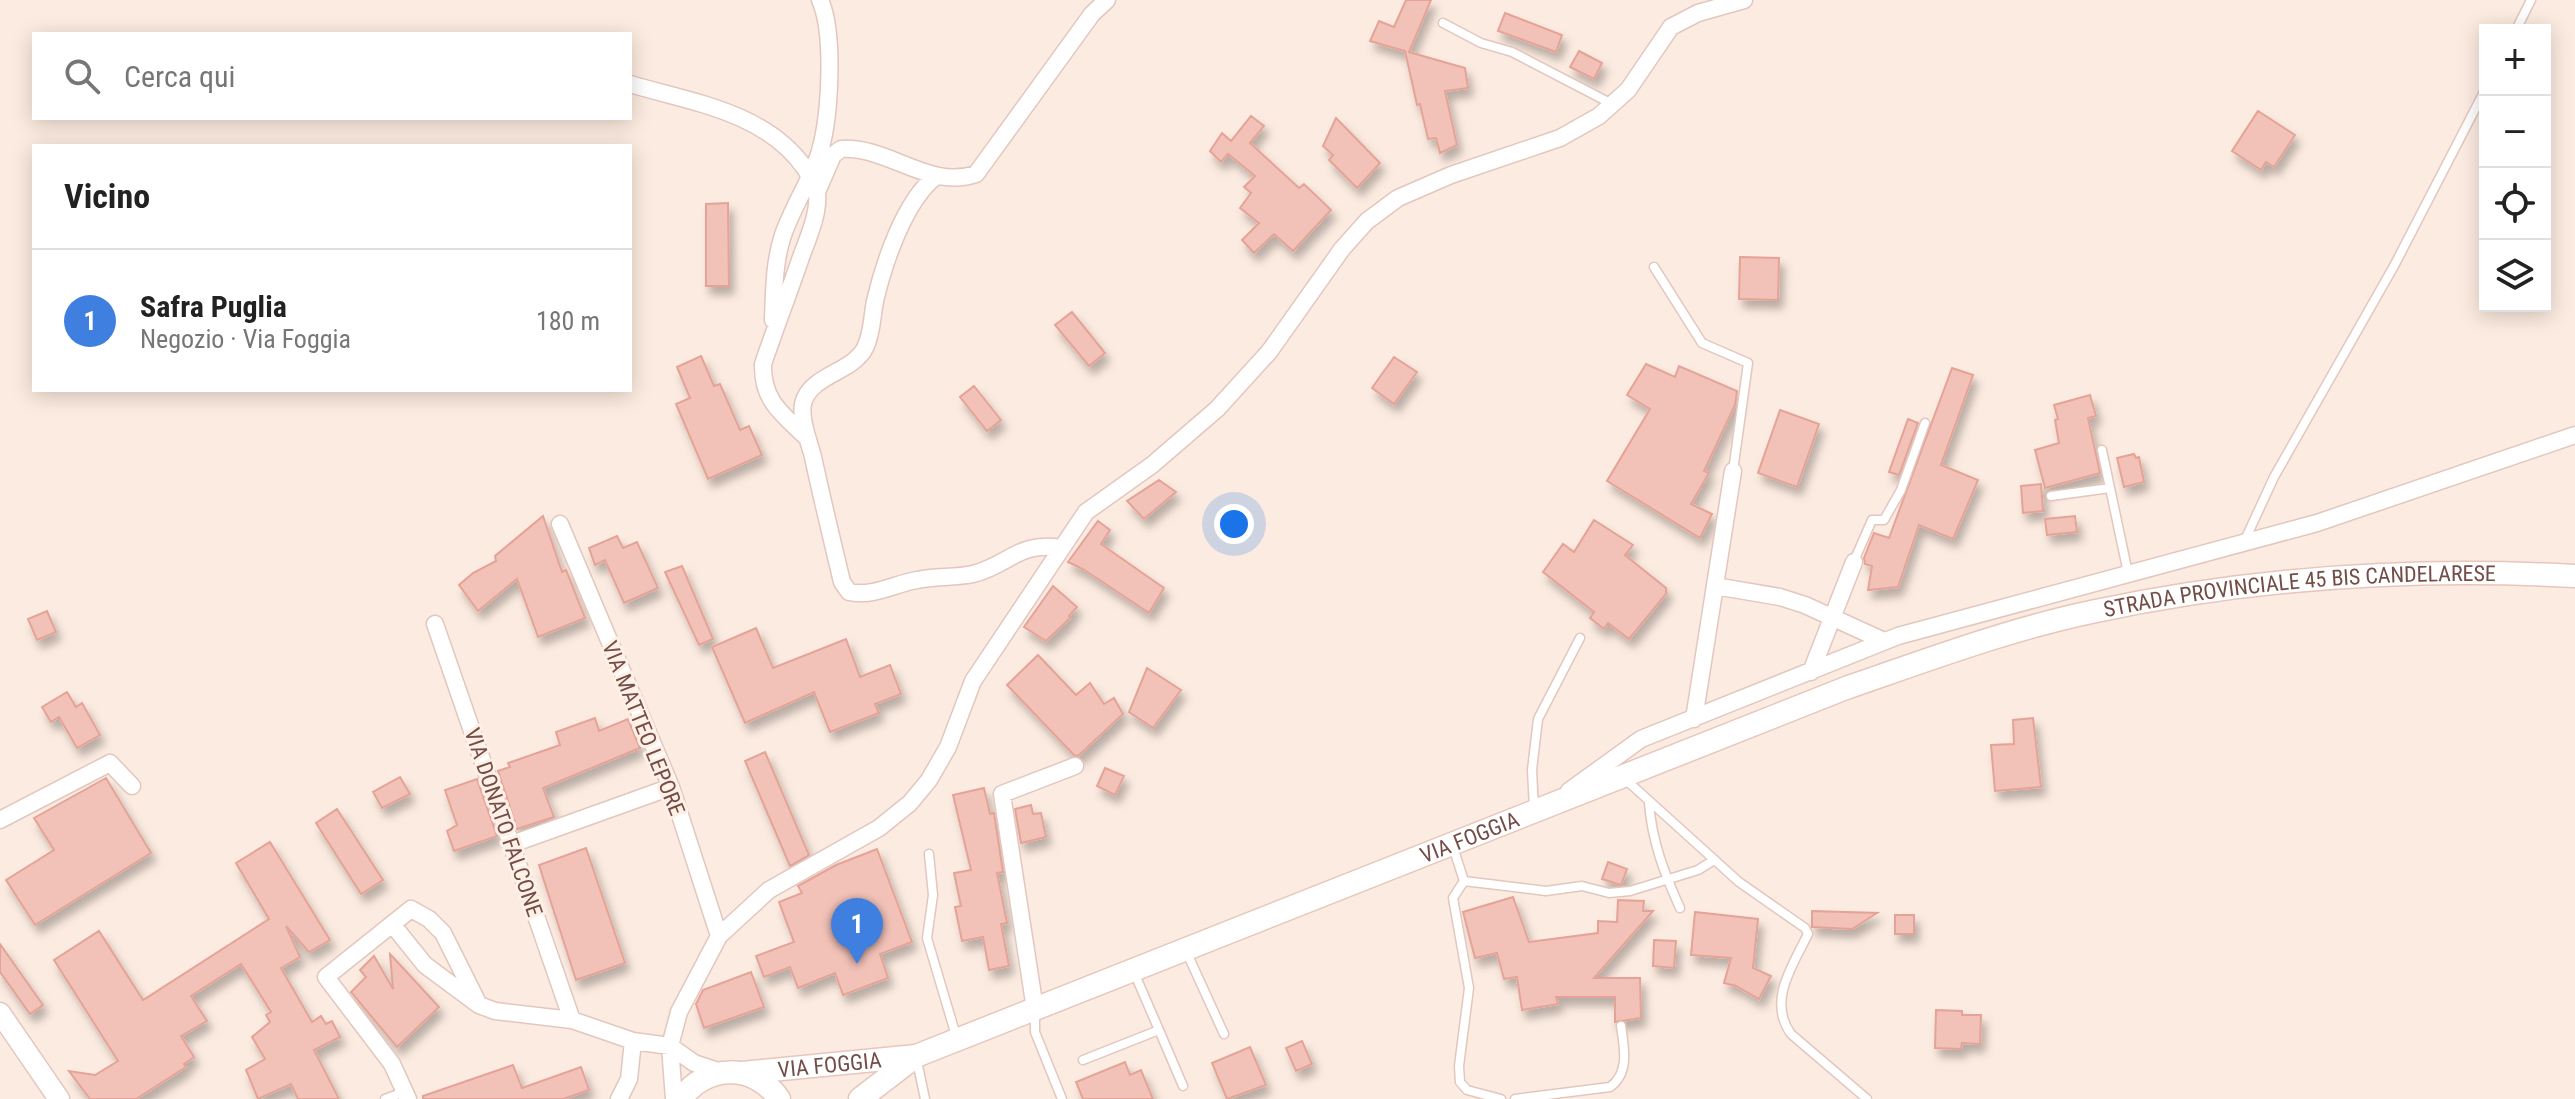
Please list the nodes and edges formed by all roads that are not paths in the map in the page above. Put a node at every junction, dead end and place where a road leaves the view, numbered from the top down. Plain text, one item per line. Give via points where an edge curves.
1 (820, 0) edge
2 (1107, 0) edge
3 (1744, 0) edge
4 (2531, 0) edge
5 (1443, 23) dead end
6 (2519, 24) edge
7 (632, 85) edge
8 (2482, 96) edge
9 (1613, 104) junction
10 (810, 176) junction
11 (935, 177) junction
12 (817, 192) junction
13 (1654, 267) dead end
14 (773, 337) junction
15 (1925, 423) dead end
16 (2575, 435) edge
17 (808, 439) junction
18 (2102, 450) dead end
19 (1733, 471) joint
20 (2110, 488) junction
21 (2051, 496) dead end
22 (560, 524) dead end
23 (2244, 542) junction
24 (1061, 548) junction
25 (1854, 562) joint
26 (2128, 573) junction
27 (2575, 576) edge
28 (1715, 586) junction
29 (1830, 617) junction
30 (435, 624) dead end
31 (2025, 629) joint
32 (1580, 638) dead end
33 (1884, 641) junction
34 (1811, 672) junction
35 (1694, 719) junction
36 (1075, 766) dead end
37 (1622, 775) junction
38 (132, 786) dead end
39 (671, 787) junction
40 (1649, 802) junction
41 (1545, 806) junction
42 (0, 820) edge
43 (1451, 843) junction
44 (512, 844) junction
45 (929, 854) dead end
46 (1714, 860) junction
47 (1667, 878) junction
48 (1464, 881) junction
49 (1680, 908) dead end
50 (392, 924) junction
51 (719, 936) junction
52 (1185, 949) junction
53 (1133, 970) junction
54 (479, 1005) junction
55 (1035, 1009) junction
56 (0, 1013) edge
57 (572, 1020) junction
58 (1621, 1026) dead end
59 (1159, 1030) junction
60 (1224, 1034) dead end
61 (957, 1040) junction
62 (633, 1041) junction
63 (670, 1046) junction
64 (916, 1056) junction
65 (1083, 1060) dead end
66 (732, 1072) junction
67 (1183, 1086) dead end
68 (406, 1095) edge
69 (59, 1099) edge
70 (385, 1099) edge
71 (619, 1099) edge
72 (674, 1099) edge
73 (681, 1099) edge
74 (779, 1099) edge
75 (860, 1099) edge
76 (925, 1099) edge
77 (1062, 1099) edge
78 (1501, 1099) edge
79 (1515, 1099) edge
80 (1867, 1099) edge

1 - 10 street via 830,73 820,150
2 - 11 street via 976,174
3 - 9 street via 1671,27
4 - 6 lane
5 - 9 lane
7 - 10 street via 764,128
8 - 23 lane via 2394,266 2274,477
9 - 24 street via 1560,138 1451,175 1398,198 1367,221 1269,352 1217,409 1086,512
10 - 12 street
10 - 14 street via 783,235 775,271
11 - 12 street via 859,150 841,149 833,155
11 - 17 street via 911,207 889,254 864,350 807,393 803,413
12 - 14 street via 810,234
13 - 19 lane via 1702,343 1748,363
14 - 17 street via 763,364 763,383 771,403
15 - 25 lane via 1901,490 1884,520 1872,520
16 - 23 street via 2317,523
17 - 24 street via 842,582 849,592 975,574 1027,548
18 - 20 lane
19 - 28 street
20 - 21 lane
20 - 26 lane
22 - 39 street, VIA MATTEO LEPORE
23 - 26 street
24 - 51 street via 973,681 948,747 910,803 879,828 769,890
25 - 29 street
26 - 33 street
27 - 31 main road, STRADA PROVINCIALE 45 BIS CANDELARESE via 2455,572 2284,581 2154,600
28 - 29 street via 1780,597
28 - 35 street
29 - 33 street
29 - 34 street
30 - 44 street, VIA DONATO FALCONE
31 - 37 main road, VIA FOGGIA via 1846,688
32 - 41 lane via 1538,719 1532,770
33 - 34 street
34 - 35 street
35 - 41 street via 1641,739
36 - 55 street via 1002,794
37 - 40 lane
37 - 41 main road, VIA FOGGIA
38 - 42 street via 110,763
39 - 44 street
39 - 51 street, VIA MATTEO LEPORE
40 - 46 lane
40 - 47 lane
41 - 43 main road, VIA FOGGIA
43 - 48 lane
43 - 52 main road, VIA FOGGIA
44 - 57 street, VIA DONATO FALCONE
45 - 61 lane via 933,895 927,938
46 - 47 lane
46 - 80 lane via 1805,928 1808,934 1781,993 1784,1025
47 - 48 lane via 1609,893 1582,886 1546,891
47 - 49 lane
48 - 78 lane via 1453,898 1469,988 1460,1082 1467,1090
50 - 54 street via 425,965
50 - 54 street via 411,909 429,919 443,933
50 - 68 street via 326,977 392,1064
51 - 63 street via 679,1012
52 - 53 main road, VIA FOGGIA
52 - 60 lane
53 - 55 main road, VIA FOGGIA
53 - 59 lane
54 - 57 street
55 - 61 main road, VIA FOGGIA
55 - 77 lane via 1035,1032
56 - 69 street
57 - 62 street
58 - 79 lane via 1625,1053 1618,1082
59 - 65 lane
59 - 67 lane
61 - 64 main road, VIA FOGGIA
62 - 63 street
62 - 71 street via 629,1079
63 - 66 street via 694,1063
63 - 72 street
64 - 66 main road, VIA FOGGIA
64 - 75 main road, VIA FOGGIA
64 - 76 lane
66 - 73 main road, VIA FOGGIA via 706,1076
66 - 74 main road, VIA FOGGIA via 759,1079
68 - 70 lane

